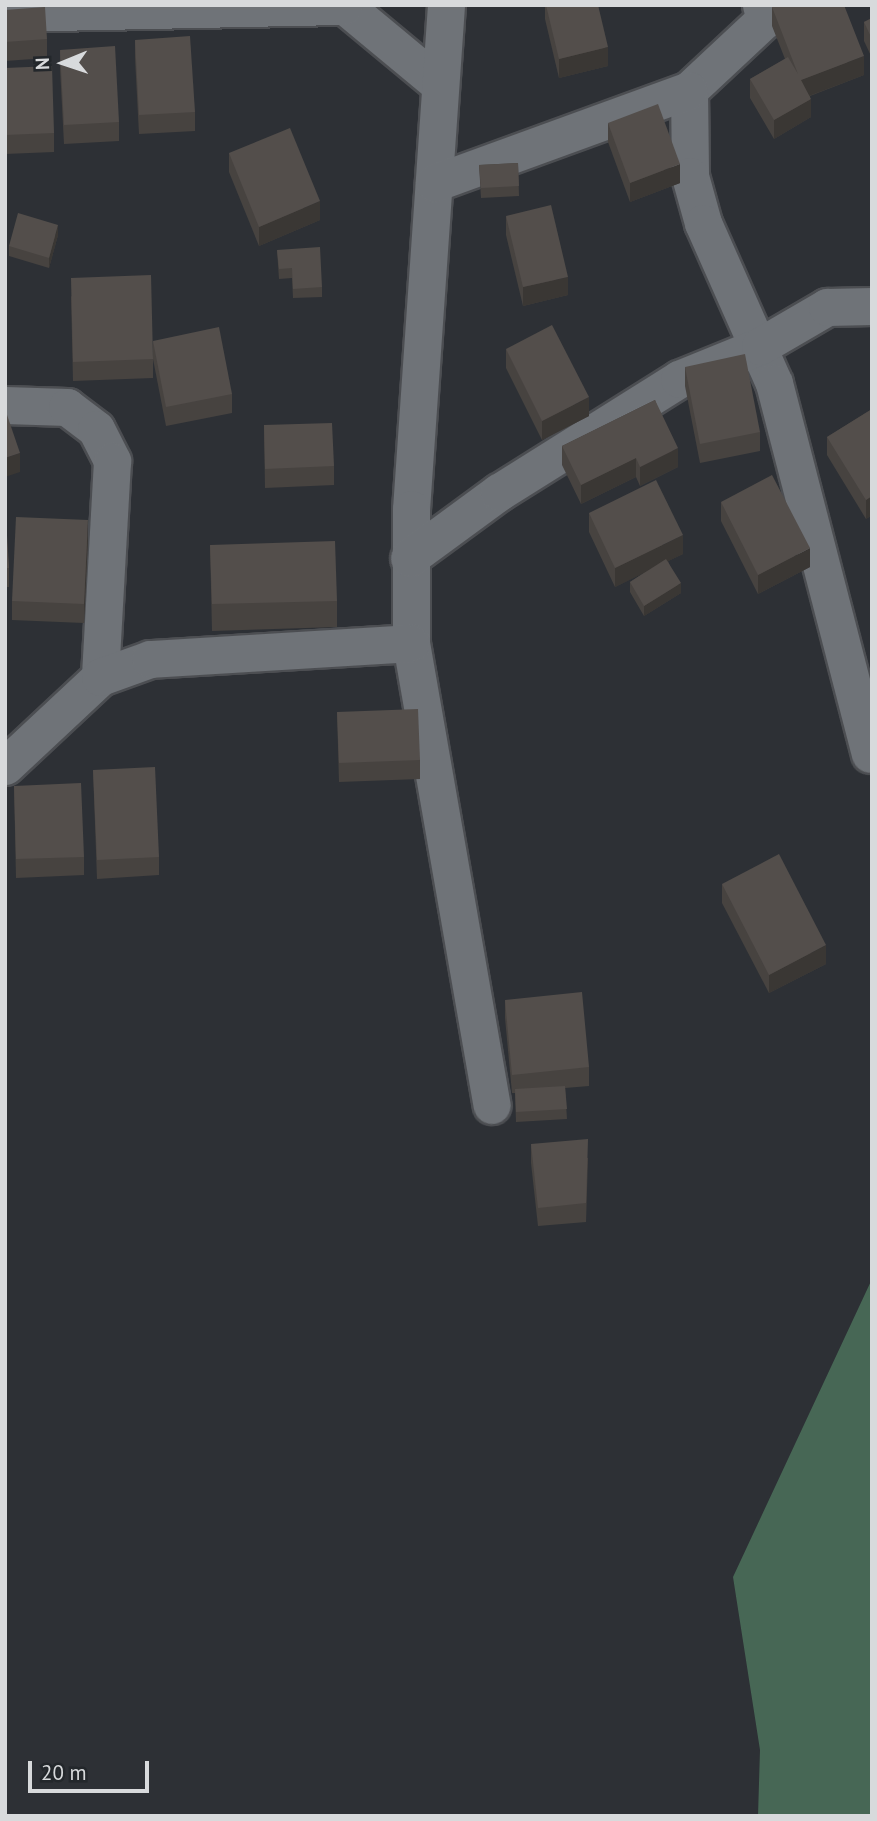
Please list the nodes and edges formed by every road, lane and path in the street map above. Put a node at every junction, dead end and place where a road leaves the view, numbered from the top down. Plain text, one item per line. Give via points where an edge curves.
1 (344, 5) edge
2 (446, 5) edge
3 (761, 5) edge
4 (5, 13) edge
5 (438, 83) junction
6 (689, 90) junction
7 (434, 183) junction
8 (872, 306) edge
9 (760, 346) junction
10 (5, 405) edge
11 (410, 558) junction
12 (411, 643) junction
13 (100, 677) junction
14 (870, 754) edge
15 (5, 766) edge
16 (492, 1105) dead end

1 - 4 street
1 - 5 street
2 - 5 street
3 - 6 street via 765,19
5 - 7 street
6 - 7 street
6 - 9 street via 686,132 697,199
7 - 11 street
8 - 9 street via 827,307
9 - 11 street via 679,379 499,492
9 - 14 street via 804,488
10 - 13 street via 67,407 96,429 112,461
11 - 12 street
12 - 13 street via 150,659
12 - 16 street
13 - 15 street

